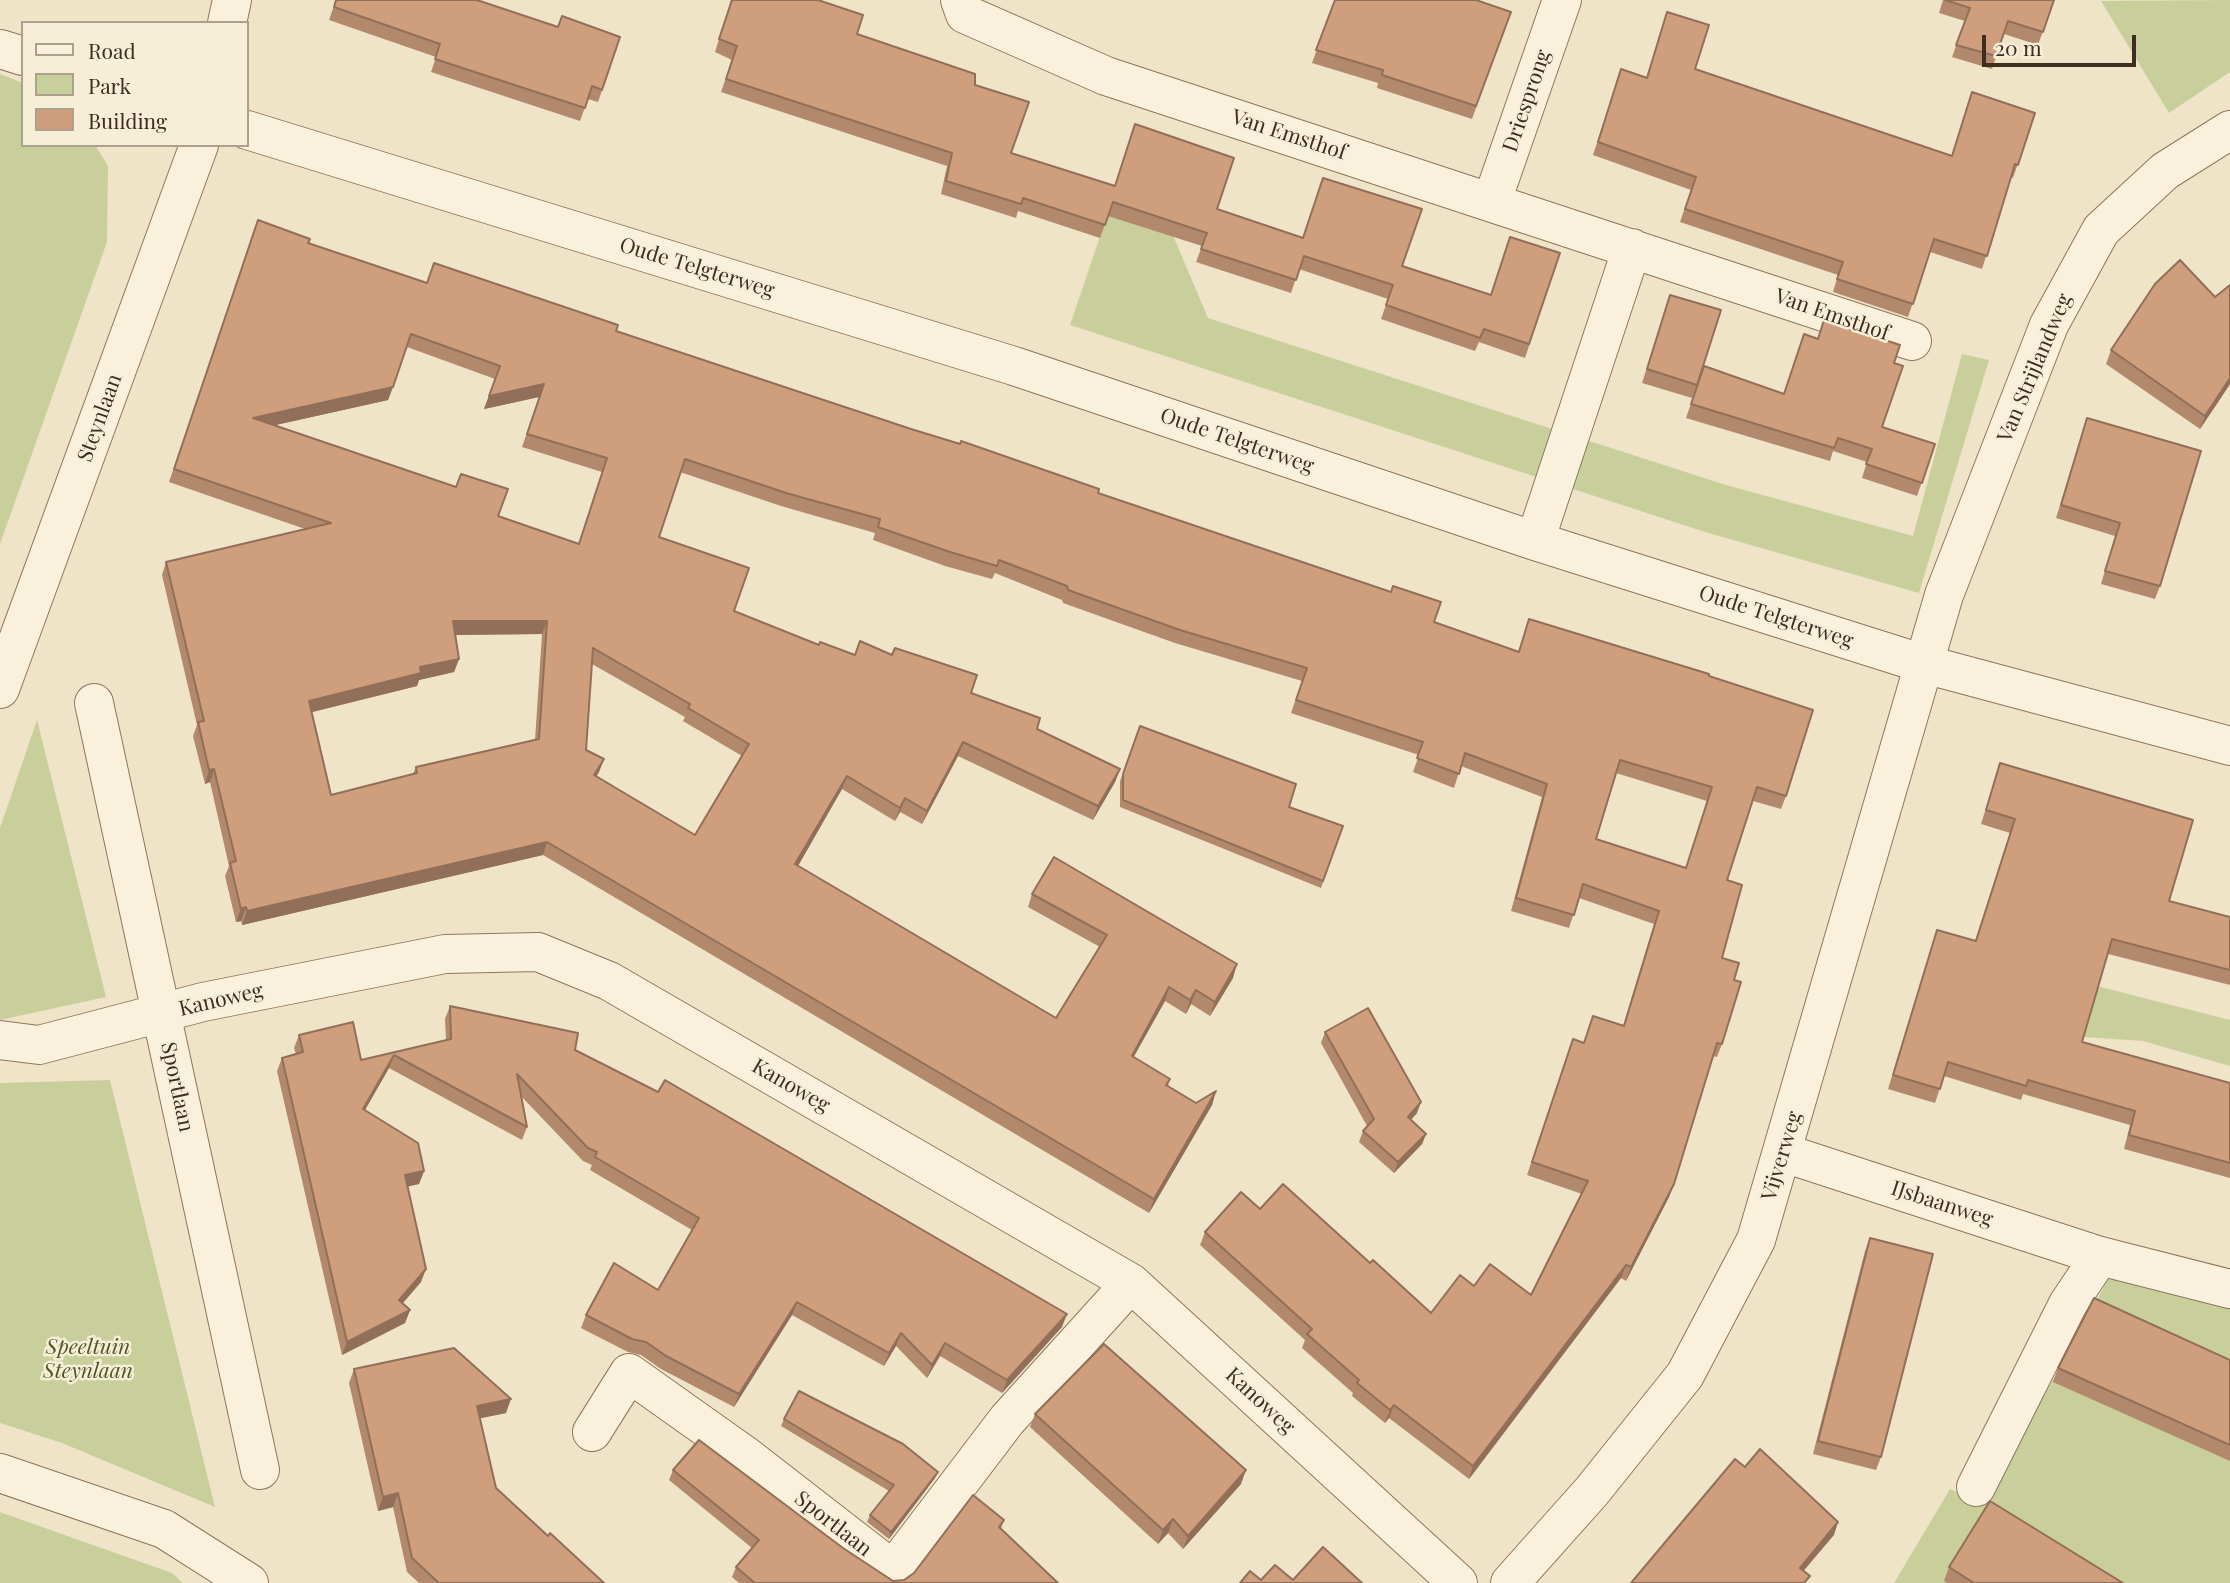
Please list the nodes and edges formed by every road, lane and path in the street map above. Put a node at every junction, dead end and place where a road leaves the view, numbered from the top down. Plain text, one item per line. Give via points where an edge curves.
1 (232, 0) edge
2 (960, 0) edge
3 (1562, 0) edge
4 (227, 21) edge
5 (0, 49) edge
6 (21, 55) edge
7 (248, 130) edge
8 (2230, 130) edge
9 (198, 147) edge
10 (1492, 201) junction
11 (1632, 248) junction
12 (1912, 341) dead end
13 (1535, 541) junction
14 (1924, 664) junction
15 (0, 689) edge
16 (94, 703) dead end
17 (2230, 746) edge
18 (161, 1014) junction
19 (0, 1040) edge
20 (1784, 1153) junction
21 (2100, 1256) junction
22 (1131, 1283) junction
23 (2230, 1289) edge
24 (592, 1432) dead end
25 (261, 1471) dead end
26 (0, 1472) edge
27 (1976, 1487) dead end
28 (249, 1583) edge
29 (1458, 1583) edge
30 (1510, 1583) edge

1 - 4 street
2 - 10 street, Van Emsthof via 965,15 1107,76
3 - 10 street, Driesprong
5 - 6 street
7 - 13 street, Oude Telgterweg via 1014,366
8 - 14 street, Van Strijlandweg via 2165,171 2101,230 2049,325 1944,594
9 - 15 street, Steynlaan
10 - 11 street, Van Emsthof
11 - 12 street, Van Emsthof
11 - 13 street
13 - 14 street, Oude Telgterweg
14 - 17 street, Oude Telgterweg
14 - 20 street, Vijverweg
16 - 18 street, Sportlaan
18 - 19 street, Kanoweg via 39,1045
18 - 22 street, Kanoweg via 445,954 538,951 610,981
18 - 25 street, Sportlaan
20 - 21 street, IJsbaanweg
20 - 30 street, Vijverweg via 1756,1240 1685,1375 1592,1491
21 - 23 street, IJsbaanweg
21 - 27 street via 2068,1304
22 - 24 street, Sportlaan via 1007,1420 893,1570 629,1373
22 - 29 street, Kanoweg
26 - 28 street via 164,1529

